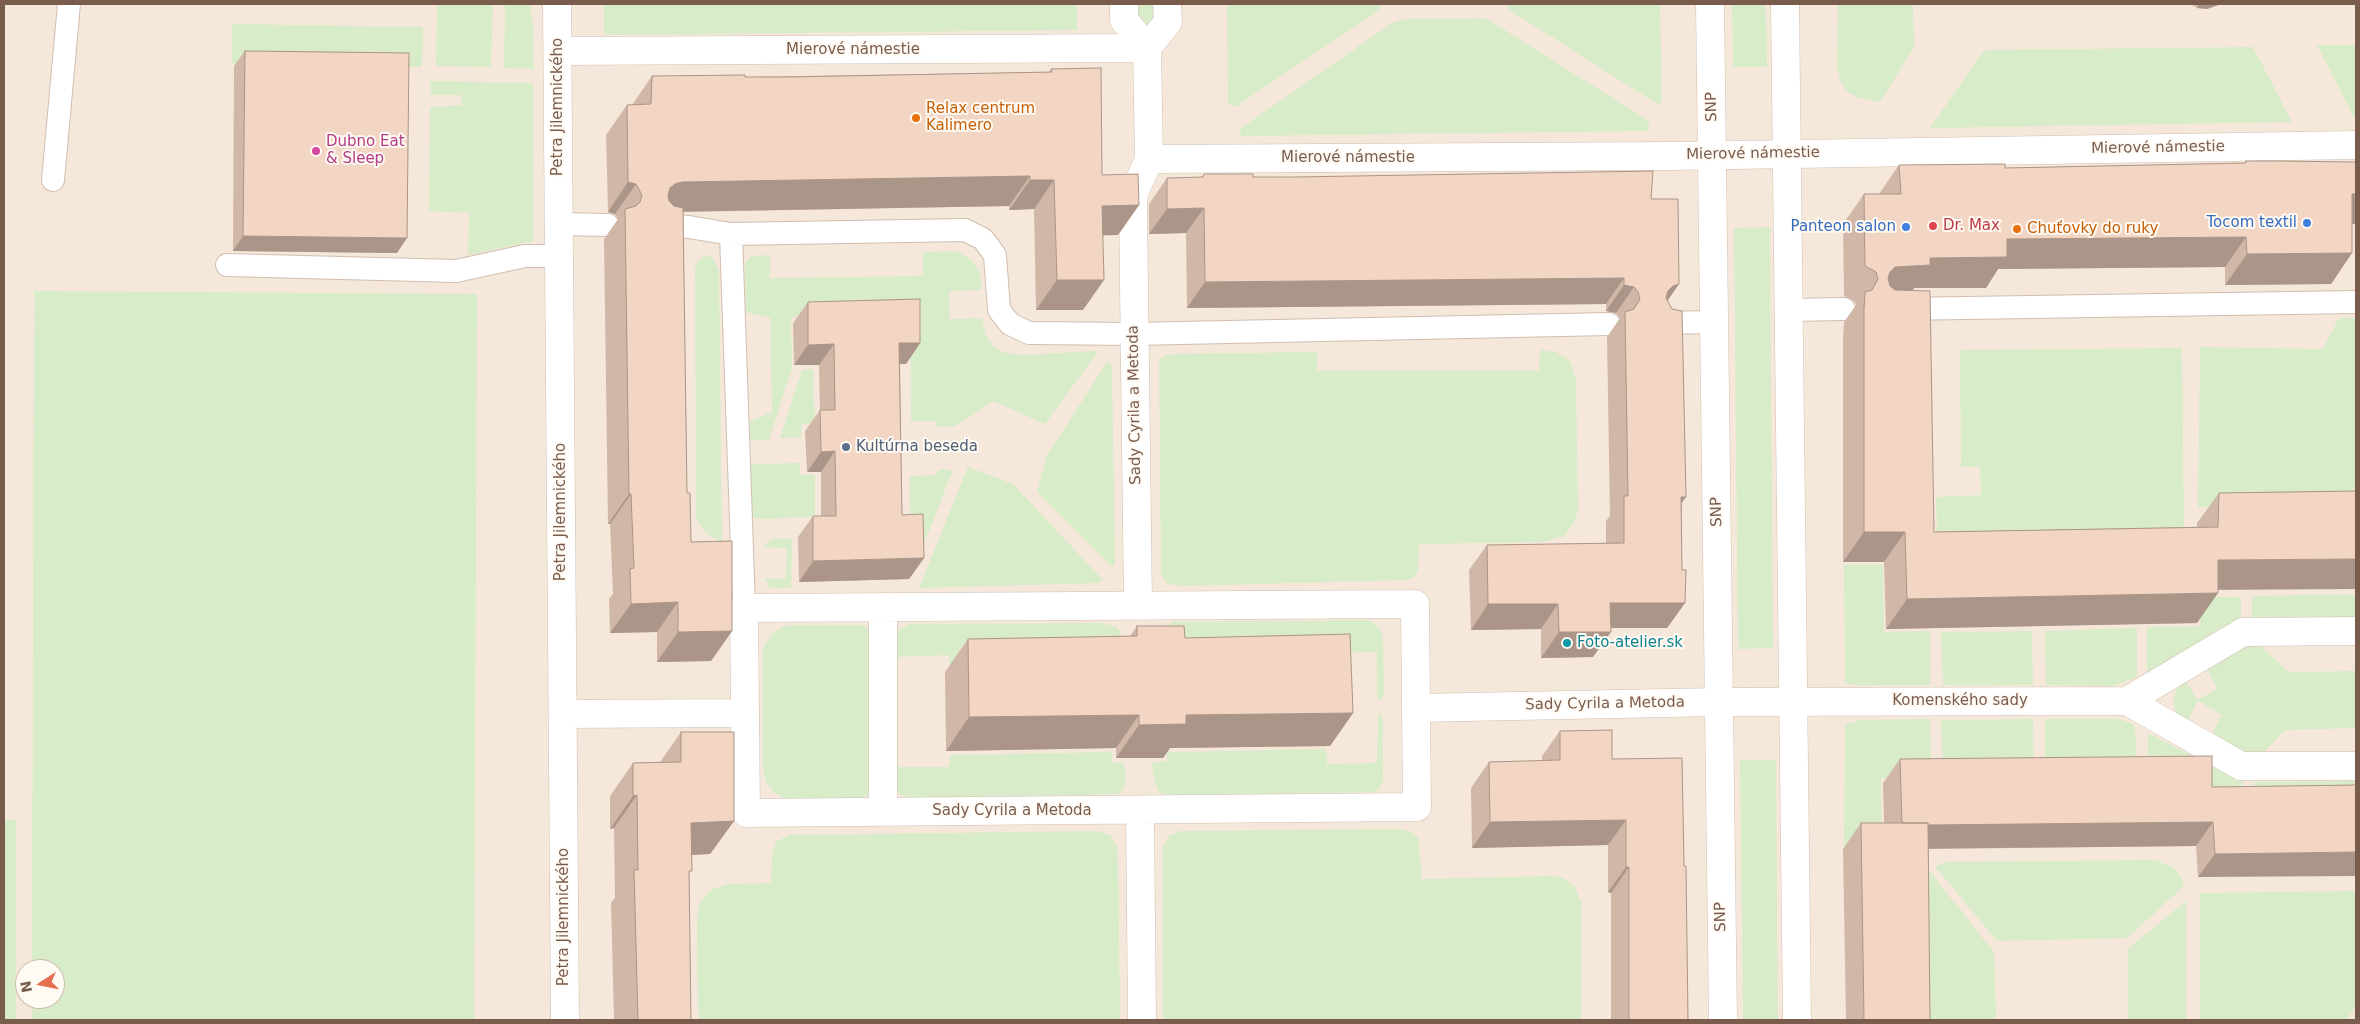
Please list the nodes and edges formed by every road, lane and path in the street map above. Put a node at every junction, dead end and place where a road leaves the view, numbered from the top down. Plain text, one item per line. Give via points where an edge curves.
1 (69, 4) edge
2 (557, 4) edge
3 (1124, 4) edge
4 (1168, 4) edge
5 (1710, 4) edge
6 (1785, 4) edge
7 (1148, 48) junction
8 (558, 51) junction
9 (2356, 145) edge
10 (1787, 154) junction
11 (1713, 155) junction
12 (1149, 159) junction
13 (53, 180) dead end
14 (559, 224) junction
15 (608, 225) dead end
16 (660, 226) edge
17 (731, 234) junction
18 (559, 256) junction
19 (227, 265) dead end
20 (2356, 302) edge
21 (1844, 309) dead end
22 (1880, 309) edge
23 (1789, 310) junction
24 (1715, 322) junction
25 (1662, 323) edge
26 (1609, 324) dead end
27 (1133, 334) junction
28 (1138, 606) junction
29 (883, 607) junction
30 (744, 608) junction
31 (2356, 631) edge
32 (2127, 701) junction
33 (1719, 702) junction
34 (1793, 702) junction
35 (1416, 708) junction
36 (745, 713) junction
37 (563, 714) junction
38 (2356, 766) edge
39 (1140, 810) junction
40 (883, 812) junction
41 (565, 1020) edge
42 (1142, 1020) edge
43 (1722, 1020) edge
44 (1797, 1020) edge

1 - 13 lane
2 - 8 street, Petra Jilemnického
3 - 7 street via 1124,20
4 - 7 street via 1168,22
5 - 11 street, SNP
6 - 10 street
7 - 8 street, Mierové námestie
7 - 12 street
8 - 14 street, Petra Jilemnického
9 - 10 street, Mierové námestie
10 - 11 street, Mierové námestie
10 - 23 street
11 - 12 street, Mierové námestie
11 - 24 street, SNP
12 - 27 street, Sady Cyrila a Metoda via 1134,192
14 - 15 lane
14 - 18 street, Petra Jilemnického
16 - 17 lane
17 - 27 lane via 965,230 982,239 994,255 998,310 1010,324 1029,333
17 - 30 lane
18 - 19 lane via 525,256 456,271
18 - 37 street, Petra Jilemnického
20 - 22 lane via 1926,318
21 - 23 lane
23 - 34 street
24 - 25 lane
24 - 33 street, SNP
26 - 27 lane
27 - 28 street, Sady Cyrila a Metoda
28 - 29 street, Sady Cyrila a Metoda
28 - 35 street, Sady Cyrila a Metoda via 1415,604
29 - 30 street, Sady Cyrila a Metoda
29 - 40 street
30 - 36 street, Sady Cyrila a Metoda
31 - 32 street via 2244,632
32 - 34 street, Komenského sady
32 - 38 street, Komenského sady via 2241,766
33 - 34 street, Sady Cyrila a Metoda
33 - 35 street, Sady Cyrila a Metoda
33 - 43 street, SNP
34 - 44 street
35 - 39 street, Sady Cyrila a Metoda via 1417,807
36 - 37 street
36 - 40 street, Sady Cyrila a Metoda via 746,813
37 - 41 street, Petra Jilemnického
39 - 40 street, Sady Cyrila a Metoda
39 - 42 street

